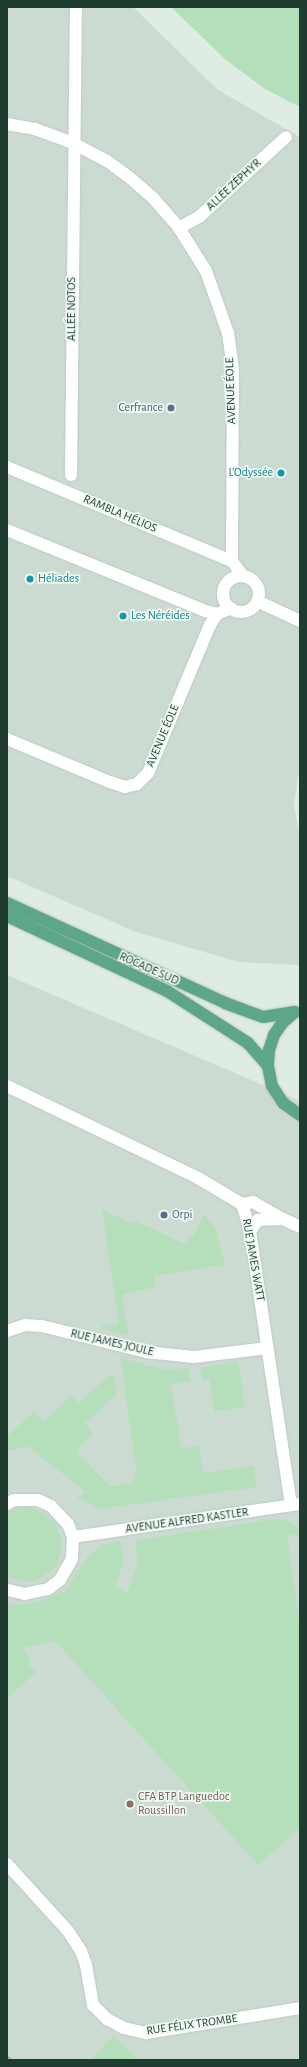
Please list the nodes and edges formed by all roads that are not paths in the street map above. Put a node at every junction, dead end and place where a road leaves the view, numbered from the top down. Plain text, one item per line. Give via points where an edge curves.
1 (76, 7) edge
2 (7, 124) edge
3 (286, 137) dead end
4 (73, 143) junction
5 (179, 228) junction
6 (7, 467) edge
7 (71, 475) dead end
8 (7, 530) edge
9 (232, 560) junction
10 (243, 576) junction
11 (257, 602) junction
12 (230, 608) junction
13 (217, 614) junction
14 (300, 621) edge
15 (7, 739) edge
16 (7, 904) edge
17 (7, 916) edge
18 (298, 1011) edge
19 (268, 1066) junction
20 (7, 1086) edge
21 (300, 1115) edge
22 (242, 1204) junction
23 (282, 1219) junction
24 (300, 1227) edge
25 (250, 1231) junction
26 (7, 1331) edge
27 (267, 1348) junction
28 (9, 1501) edge
29 (296, 1505) edge
30 (73, 1537) junction
31 (7, 1590) edge
32 (7, 1864) edge
33 (300, 2008) edge

1 - 4 street, ALLÉE NOTOS
2 - 4 street, AVENUE ÉOLE via 34,129
3 - 5 street, ALLÉE ZÉPHYR via 199,217
4 - 5 street, AVENUE ÉOLE via 107,161 129,177 154,199
4 - 7 street, ALLÉE NOTOS
5 - 9 street, AVENUE ÉOLE via 206,271 228,333 233,369
6 - 9 street, RAMBLA HÉLIOS
8 - 13 street via 205,612
9 - 10 street
10 - 11 street via 256,585
10 - 12 street via 232,578 224,587 224,598
11 - 12 street via 242,612
11 - 14 street
12 - 13 street
13 - 15 street, AVENUE ÉOLE via 210,625 148,773 137,784 125,787 110,782
16 - 18 main road, ROCADE SUD via 225,1003 263,1017
17 - 19 main road, ROCADE SUD via 167,991 248,1043
18 - 19 main road via 283,1022 274,1035 269,1050
19 - 21 main road via 272,1086 283,1103
20 - 22 street, RUE JAMES WATT via 198,1178
22 - 23 street via 253,1202
22 - 25 street, RUE JAMES WATT
23 - 24 street
23 - 25 street via 258,1220
25 - 27 street, RUE JAMES WATT
26 - 27 street, RUE JAMES JOULE via 26,1326 42,1326 146,1352 194,1357
27 - 29 street, RUE JAMES WATT
28 - 30 street via 38,1500 51,1506 68,1524
29 - 30 street, AVENUE ALFRED KASTLER
30 - 31 street via 72,1559 60,1580 48,1589 25,1594
32 - 33 street, RUE FÉLIX TROMBE via 68,1931 81,1951 94,2006 107,2020 124,2028 146,2033

